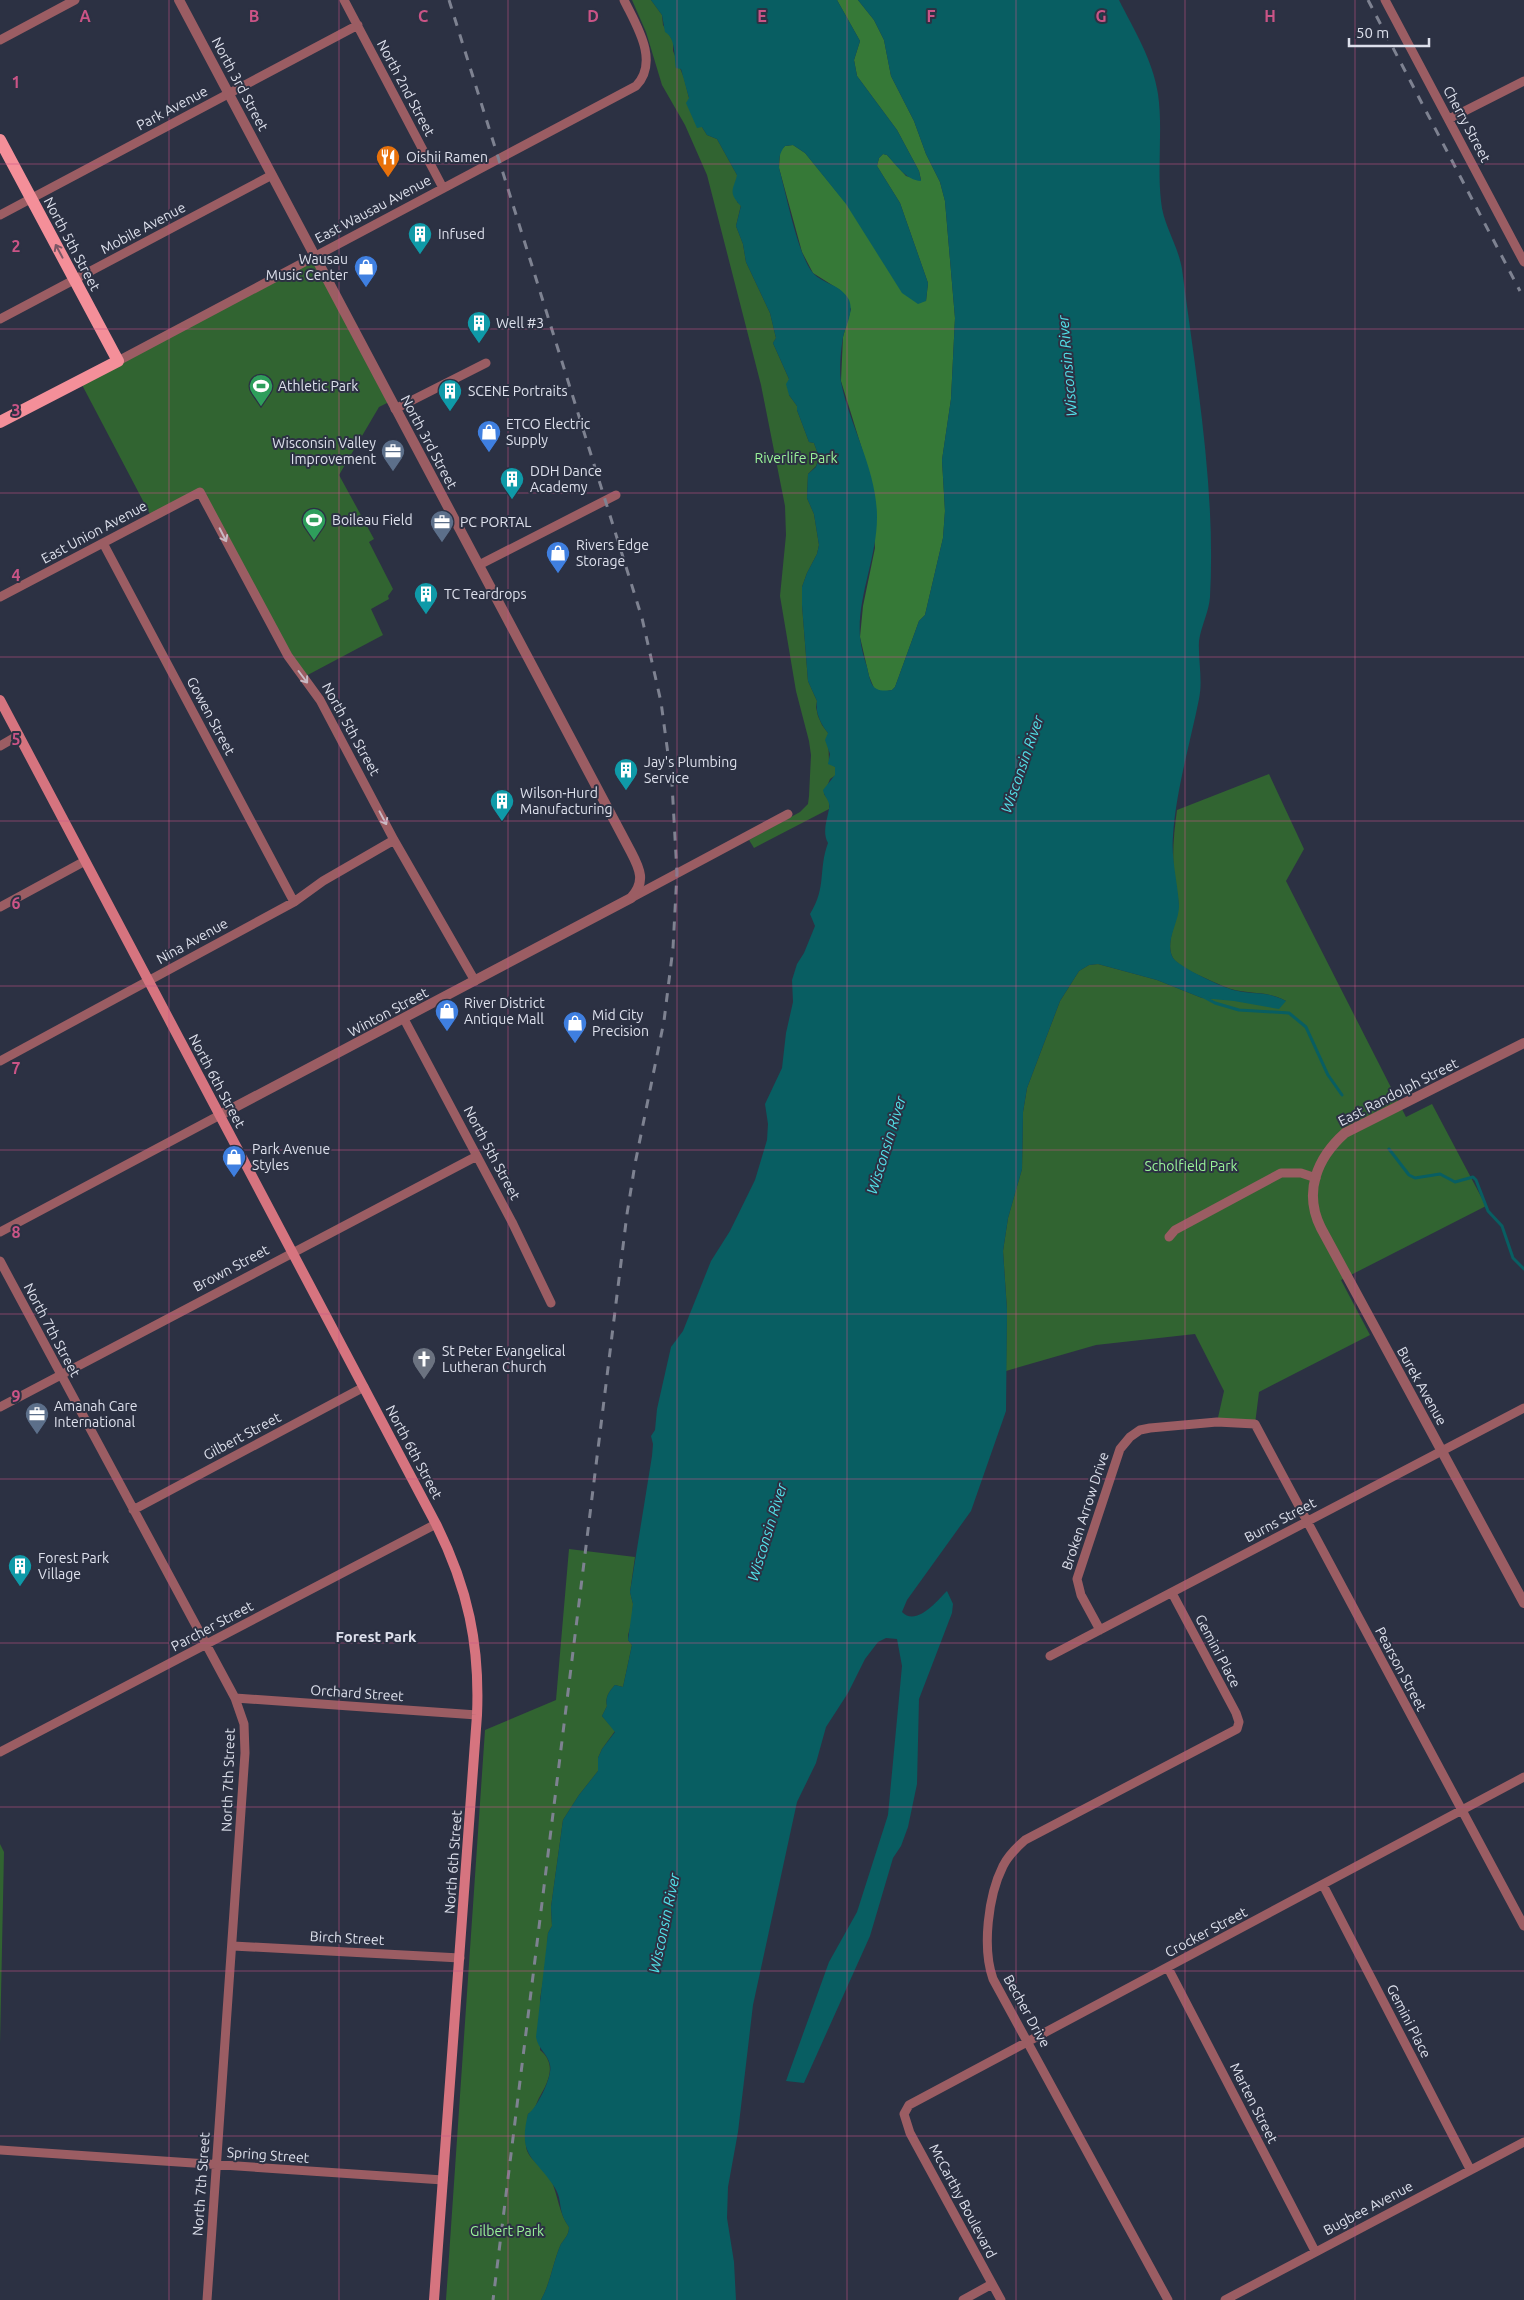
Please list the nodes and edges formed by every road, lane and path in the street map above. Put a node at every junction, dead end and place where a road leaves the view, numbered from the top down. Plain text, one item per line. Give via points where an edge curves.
1 (75, 0) edge
2 (179, 0) edge
3 (344, 0) edge
4 (624, 0) edge
5 (1385, 0) edge
6 (358, 25) junction
7 (0, 40) edge
8 (1524, 80) edge
9 (229, 93) junction
10 (1449, 119) junction
11 (0, 140) edge
12 (272, 175) junction
13 (443, 188) junction
14 (31, 198) junction
15 (0, 215) edge
16 (314, 256) junction
17 (1524, 262) edge
18 (74, 280) junction
19 (0, 319) edge
20 (98, 324) junction
21 (118, 361) junction
22 (486, 363) dead end
23 (395, 409) junction
24 (0, 422) edge
25 (200, 492) joint
26 (616, 495) dead end
27 (103, 543) junction
28 (480, 565) junction
29 (0, 597) edge
30 (0, 700) edge
31 (19, 736) junction
32 (0, 746) edge
33 (788, 814) dead end
34 (394, 840) junction
35 (85, 861) junction
36 (631, 898) junction
37 (294, 902) junction
38 (0, 907) edge
39 (149, 981) junction
40 (475, 981) junction
41 (404, 1019) junction
42 (1524, 1043) edge
43 (0, 1061) edge
44 (220, 1115) junction
45 (477, 1156) junction
46 (1316, 1178) junction
47 (0, 1232) edge
48 (1170, 1237) dead end
49 (292, 1251) junction
50 (0, 1261) edge
51 (551, 1303) dead end
52 (60, 1375) junction
53 (364, 1387) junction
54 (0, 1406) edge
55 (1524, 1408) edge
56 (1255, 1424) joint
57 (1441, 1450) junction
58 (133, 1510) junction
59 (1306, 1521) junction
60 (436, 1524) junction
61 (1172, 1593) junction
62 (1524, 1603) edge
63 (1100, 1630) junction
64 (205, 1645) junction
65 (1050, 1656) dead end
66 (235, 1698) junction
67 (477, 1715) junction
68 (1239, 1722) joint
69 (0, 1752) edge
70 (1524, 1777) edge
71 (1462, 1810) junction
72 (1323, 1885) junction
73 (1524, 1926) edge
74 (233, 1946) junction
75 (460, 1958) junction
76 (1168, 1968) junction
77 (1028, 2041) junction
78 (904, 2114) joint
79 (1524, 2142) edge
80 (0, 2150) edge
81 (216, 2164) junction
82 (1470, 2169) junction
83 (443, 2180) junction
84 (1315, 2250) junction
85 (992, 2284) junction
86 (207, 2300) edge
87 (434, 2300) edge
88 (963, 2300) edge
89 (1001, 2300) edge
90 (1168, 2300) edge
91 (1225, 2300) edge

1 - 7 street
2 - 9 street, North 3rd Street
3 - 6 street, North 2nd Street
4 - 13 street, East Wausau Avenue via 644,45 645,70 638,84
5 - 10 street, Cherry Street
6 - 9 street, Park Avenue
6 - 13 street, North 2nd Street
8 - 10 street
9 - 12 street, North 3rd Street
9 - 14 street, Park Avenue
10 - 17 street, Cherry Street
11 - 14 main road, North 5th Street
12 - 16 street, North 3rd Street
12 - 18 street, Mobile Avenue
13 - 16 street, East Wausau Avenue
14 - 15 street, Park Avenue
18 -> 14 main road, North 5th Street
16 - 21 street, East Wausau Avenue
16 - 23 street, North 3rd Street
18 - 19 street, Mobile Avenue
18 - 20 main road, North 5th Street
20 - 21 main road, North 5th Street
20 - 24 main road via 107,348 106,358 101,363
21 - 24 main road, East Wausau Avenue
22 - 23 street
23 - 28 street, North 3rd Street
25 - 27 street, East Union Avenue
25 -> 34 street, North 5th Street via 288,656 320,700
26 - 28 street
27 - 29 street, East Union Avenue
27 - 37 street, Gowen Street
28 - 36 street, North 3rd Street via 638,866 641,882
30 - 31 main road, North 6th Street
31 - 32 street
31 - 35 main road, North 6th Street
33 - 36 street, Winton Street
34 - 37 street, Nina Avenue via 323,881
34 - 40 street, North 5th Street
35 - 38 street
35 - 39 main road, North 6th Street
36 - 40 street, Winton Street
37 - 39 street, Nina Avenue
39 - 43 street, Nina Avenue
39 - 44 main road, North 6th Street
40 - 41 street, Winton Street
41 - 44 street, Winton Street
41 - 45 street, North 5th Street
42 - 46 street, East Randolph Street via 1345,1133 1323,1157
44 - 47 street, Winton Street
44 - 49 main road, North 6th Street
45 - 49 street, Brown Street
45 - 51 street, North 5th Street
46 - 48 street via 1301,1173 1281,1173 1175,1230
46 - 57 street, Burek Avenue via 1312,1200 1317,1221
49 - 52 street, Brown Street
49 - 53 main road, North 6th Street
50 - 52 street, North 7th Street
52 - 54 street, Brown Street
52 - 58 street, North 7th Street
53 - 58 street, Gilbert Street
53 - 60 main road, North 6th Street
55 - 57 street, Burns Street
56 - 59 street, Pearson Street
56 - 63 street, Broken Arrow Drive via 1217,1422 1150,1428 1130,1436 1120,1449 1076,1579
57 - 59 street, Burns Street
57 - 62 street, Burek Avenue
58 - 64 street, North 7th Street
59 - 61 street, Burns Street
59 - 71 street, Pearson Street
60 - 64 street, Parcher Street
60 - 67 main road, North 6th Street via 451,1554 470,1611 477,1660
61 - 63 street, Burns Street
61 - 68 street, Gemini Place
63 - 65 street, Burns Street
64 - 66 street, North 7th Street
64 - 69 street, Parcher Street
66 - 67 street, Orchard Street
66 - 74 street, North 7th Street via 244,1724 245,1739
67 - 75 main road, North 6th Street
68 - 77 street, Becher Drive via 1237,1729 1025,1840 1002,1866 993,1896 988,1932 989,1967
70 - 71 street, Crocker Street
71 - 72 street, Crocker Street
71 - 73 street, Pearson Street
72 - 76 street, Crocker Street
72 - 82 street, Gemini Place
74 - 75 street, Birch Street
74 - 81 street, North 7th Street
75 - 83 main road, North 6th Street
76 - 77 street, Crocker Street
76 - 84 street, Marten Street
77 - 78 street, Crocker Street via 909,2104
77 - 90 street, Becher Drive
78 - 85 street, McCarthy Boulevard via 910,2133
79 - 82 street, Bugbee Avenue
80 - 81 street, Spring Street
81 - 83 street, Spring Street
81 - 86 street, North 7th Street
82 - 84 street, Bugbee Avenue
83 - 87 main road, North 6th Street
84 - 91 street, Bugbee Avenue
85 - 88 street
85 - 89 street, McCarthy Boulevard

